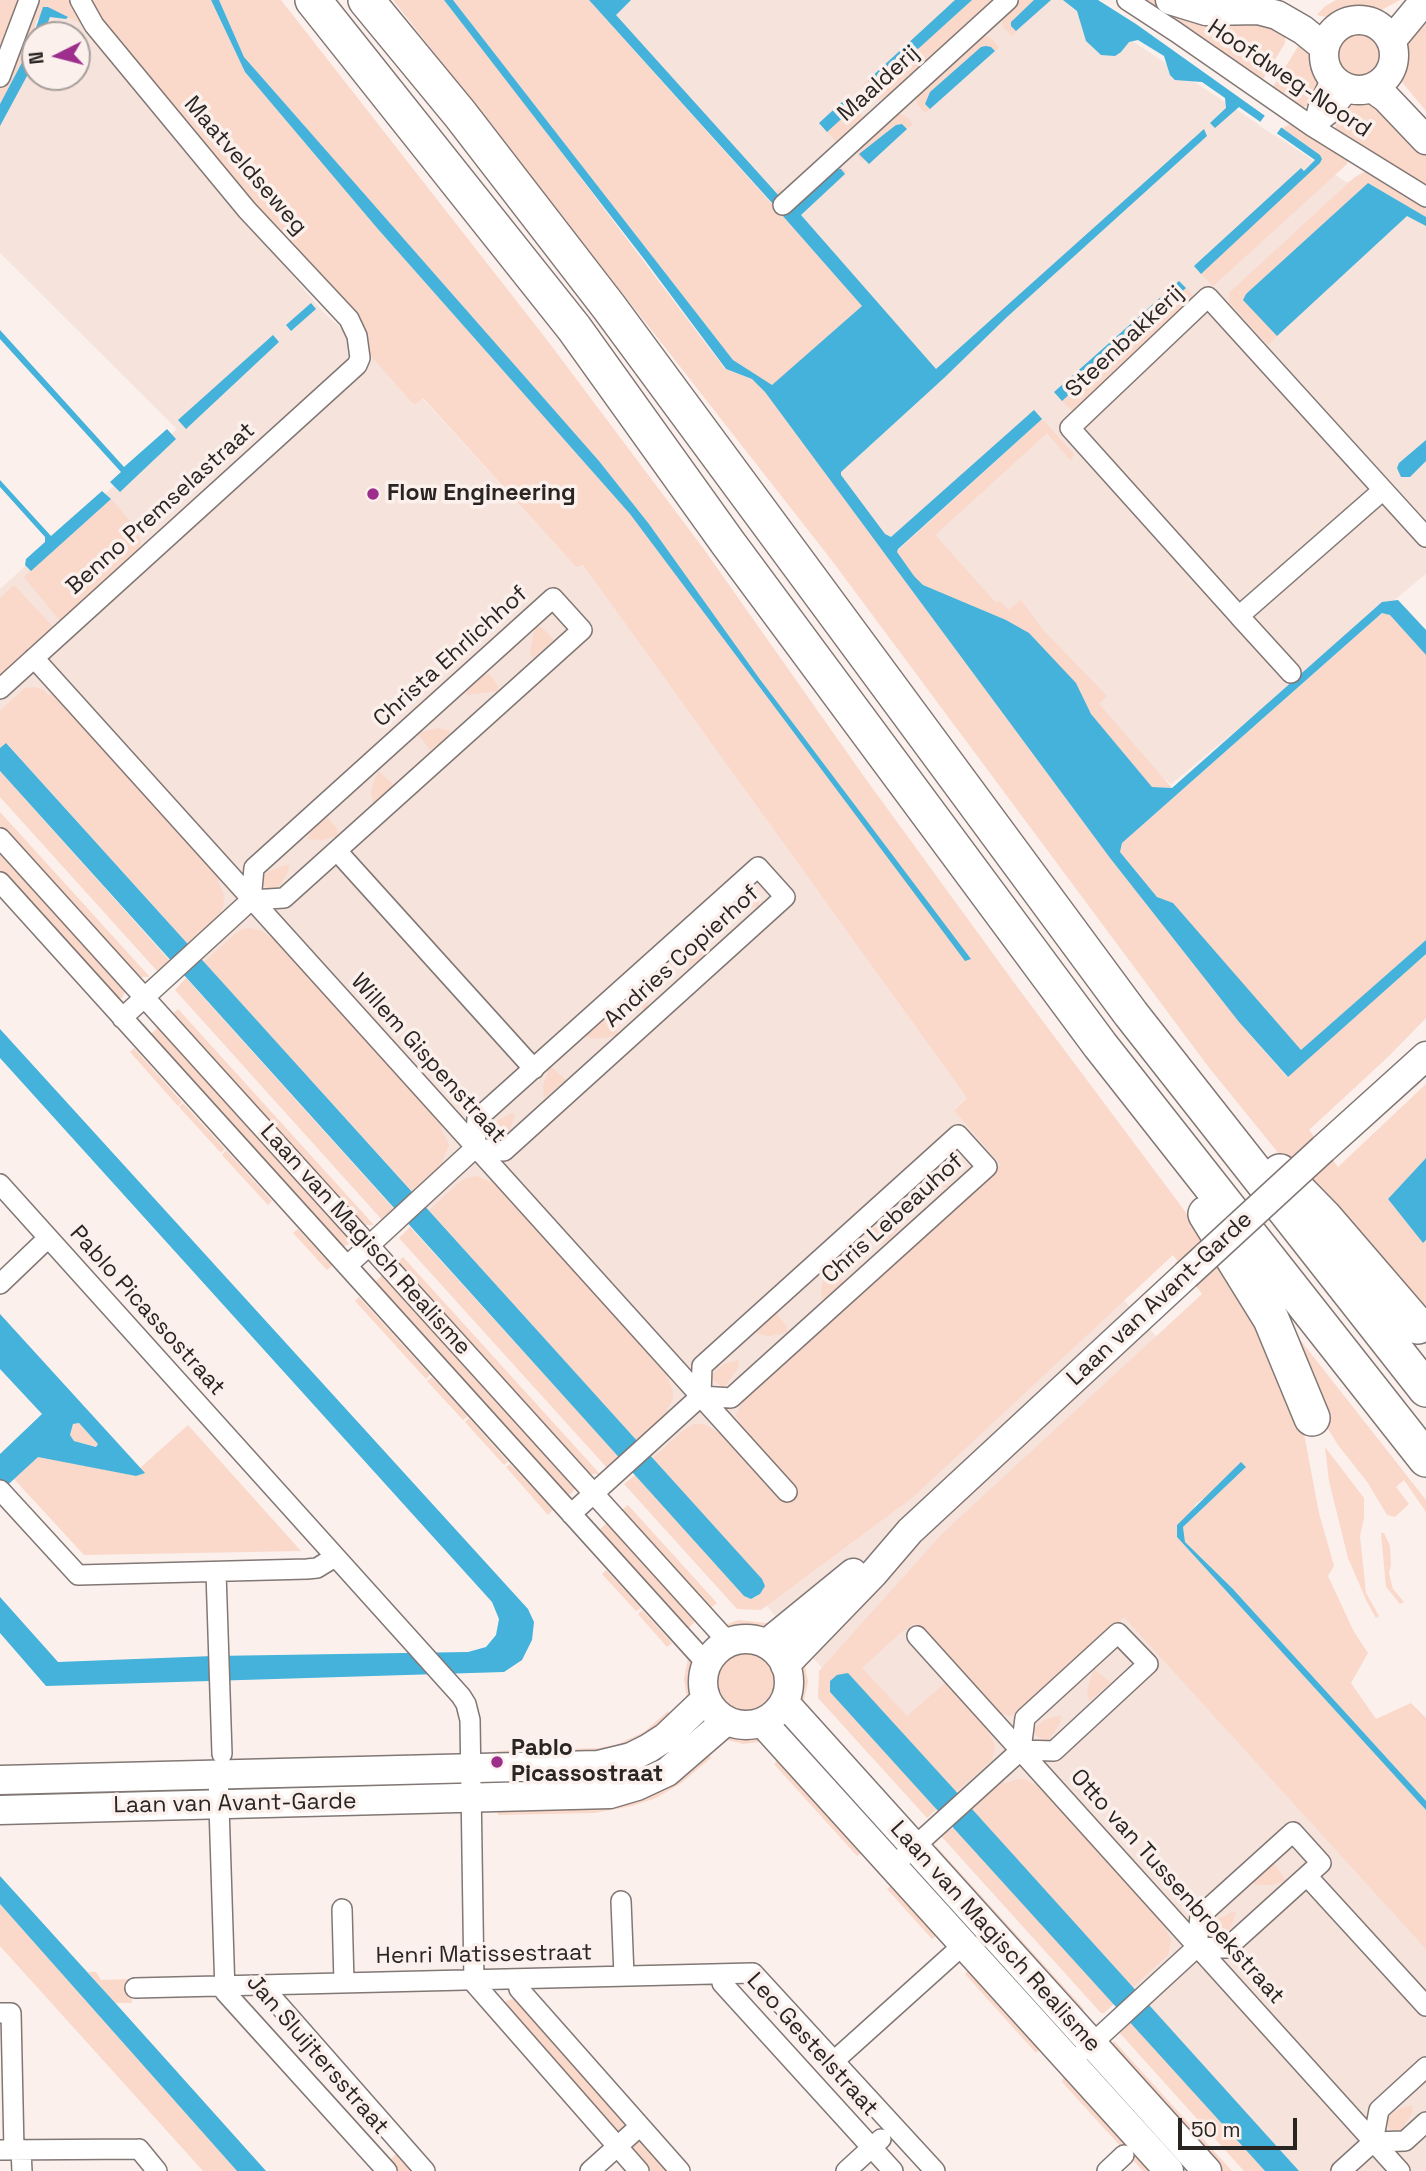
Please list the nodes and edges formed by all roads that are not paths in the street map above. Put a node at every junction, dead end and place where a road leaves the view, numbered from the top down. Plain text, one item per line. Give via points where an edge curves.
1 (29, 0) edge
2 (80, 0) edge
3 (313, 0) edge
4 (366, 0) edge
5 (1008, 0) edge
6 (1126, 0) edge
7 (1170, 0) edge
8 (1279, 0) edge
9 (1409, 0) edge
10 (1424, 0) edge
11 (1382, 32) junction
12 (1331, 37) junction
13 (0, 78) edge
14 (1360, 82) junction
15 (1426, 117) edge
16 (1313, 127) junction
17 (1426, 140) edge
18 (1426, 197) edge
19 (783, 205) dead end
20 (356, 365) joint
21 (1383, 490) junction
22 (1426, 537) edge
23 (1239, 616) junction
24 (34, 658) junction
25 (1291, 673) dead end
26 (0, 689) edge
27 (0, 838) edge
28 (337, 850) junction
29 (0, 882) edge
30 (251, 900) junction
31 (146, 997) junction
32 (1132, 1014) junction
33 (122, 1018) junction
34 (1100, 1045) junction
35 (1421, 1057) edge
36 (534, 1069) junction
37 (475, 1148) junction
38 (0, 1184) edge
39 (48, 1238) junction
40 (369, 1246) junction
41 (348, 1265) junction
42 (0, 1284) edge
43 (1418, 1326) dead end
44 (1426, 1389) edge
45 (701, 1396) junction
46 (1312, 1418) dead end
47 (1426, 1459) edge
48 (787, 1492) dead end
49 (594, 1493) junction
50 (4, 1495) edge
51 (571, 1514) junction
52 (910, 1531) junction
53 (335, 1557) junction
54 (216, 1572) junction
55 (917, 1636) dead end
56 (729, 1643) junction
57 (766, 1644) junction
58 (707, 1664) junction
59 (785, 1665) junction
60 (706, 1699) junction
61 (784, 1702) junction
62 (726, 1721) junction
63 (762, 1722) junction
64 (1021, 1751) junction
65 (220, 1765) junction
66 (470, 1769) junction
67 (0, 1780) edge
68 (471, 1798) junction
69 (219, 1804) junction
70 (0, 1810) edge
71 (914, 1846) junction
72 (892, 1867) junction
73 (1307, 1876) junction
74 (621, 1901) dead end
75 (342, 1909) dead end
76 (962, 1945) junction
77 (1197, 1947) junction
78 (753, 1973) joint
79 (721, 1974) junction
80 (624, 1976) junction
81 (517, 1979) junction
82 (473, 1980) junction
83 (344, 1983) junction
84 (268, 1985) junction
85 (224, 1986) junction
86 (135, 1989) dead end
87 (1426, 2006) edge
88 (0, 2013) edge
89 (1092, 2044) junction
90 (834, 2061) junction
91 (1071, 2063) junction
92 (1426, 2067) edge
93 (1426, 2122) edge
94 (639, 2127) junction
95 (895, 2127) junction
96 (395, 2138) junction
97 (1373, 2142) junction
98 (618, 2147) junction
99 (872, 2147) junction
100 (139, 2149) junction
101 (12, 2150) edge
102 (1124, 2155) dead end
103 (381, 2164) edge
104 (22, 2171) edge
105 (140, 2171) edge
106 (157, 2171) edge
107 (425, 2171) edge
108 (590, 2171) edge
109 (639, 2171) edge
110 (680, 2171) edge
111 (846, 2171) edge
112 (893, 2171) edge
113 (934, 2171) edge
114 (1107, 2171) edge
115 (1169, 2171) edge
116 (1207, 2171) edge
117 (1341, 2171) edge
118 (1400, 2171) edge

1 - 13 street
2 - 20 street, Maatveldseweg via 94,25 247,210 349,319 359,345
3 - 34 highway via 574,328
4 - 32 highway via 609,307
5 - 19 street, Maalderij
6 - 16 street, Hoofdweg-Noord
7 - 12 main road via 1206,10 1258,10
8 - 12 main road via 1322,22
9 - 11 main road
10 - 11 main road
11 - 12 main road via 1356,20
11 - 14 main road via 1394,57
12 - 14 main road via 1325,63
14 - 15 main road
14 - 16 street via 1320,104
14 - 17 main road via 1386,98
16 - 18 street, Hoofdweg-Noord
20 - 24 street, Benno Premselastraat
21 - 22 street, Steenbakkerij
21 - 23 street
21 - 23 street, Steenbakkerij via 1208,298 1070,428
23 - 25 street, Steenbakkerij
24 - 26 street, Benno Premselastraat
24 - 30 street, Willem Gispenstraat
27 - 31 street, Laan van Magisch Realisme
28 - 30 street, Christa Ehrlichhof via 284,898
28 - 30 street, Christa Ehrlichhof via 582,630 553,598 254,868
28 - 36 street
29 - 33 street, Laan van Magisch Realisme
30 - 31 street
30 - 37 street, Willem Gispenstraat
31 - 33 street
31 - 40 street, Laan van Magisch Realisme
32 - 43 highway via 1324,1217
32 - 44 highway
33 - 41 street, Laan van Magisch Realisme
34 - 46 highway via 1270,1319
34 - 47 highway
35 - 52 main road, Laan van Avant-Garde, bridge
36 - 37 street, Andries Copierhof via 477,1119
36 - 37 street, Andries Copierhof via 758,867 785,897 504,1151
37 - 40 street
37 - 45 street, Willem Gispenstraat
38 - 39 street, Pablo Picassostraat
39 - 42 street
39 - 53 street, Pablo Picassostraat
40 - 41 street
40 - 49 street, Laan van Magisch Realisme
41 - 51 street, Laan van Magisch Realisme
45 - 45 street, Chris Lebeauhof via 702,1366 958,1135 987,1167 731,1398
45 - 48 street, Willem Gispenstraat
45 - 49 street
49 - 51 street
49 - 56 street, Laan van Magisch Realisme
50 - 54 street via 78,1575
51 - 58 street, Laan van Magisch Realisme
52 - 57 main road, Laan van Avant-Garde
52 - 59 main road, Laan van Avant-Garde
53 - 54 street via 317,1568
53 - 66 street, Pablo Picassostraat via 466,1704
54 - 65 street, Jan Sluijtersstraat
55 - 64 street, Otto van Tussenbroekstraat
56 - 57 main road via 744,1639
56 - 58 main road
57 - 59 main road
58 - 60 main road via 703,1678
59 - 61 main road via 788,1688
60 - 62 main road
60 - 66 main road, Laan van Avant-Garde via 666,1737 616,1762
61 - 63 main road
61 - 71 main road, Laan van Magisch Realisme
62 - 63 main road via 740,1725
62 - 68 main road, Laan van Avant-Garde via 667,1772 623,1791
63 - 72 main road, Laan van Magisch Realisme
64 - 64 street via 1025,1718 1118,1633 1148,1664 1054,1751
64 - 71 street
64 - 77 street, Otto van Tussenbroekstraat
65 - 66 main road, Laan van Avant-Garde
65 - 67 main road, Laan van Avant-Garde
65 - 69 street, Jan Sluijtersstraat
66 - 68 street
68 - 69 main road, Laan van Avant-Garde
68 - 82 street
69 - 70 main road, Laan van Avant-Garde
69 - 85 street, Jan Sluijtersstraat
71 - 72 street
71 - 89 main road, Laan van Magisch Realisme
72 - 76 main road, Laan van Magisch Realisme
73 - 77 street via 1227,1948
73 - 77 street via 1321,1863 1293,1832 1200,1916
73 - 87 street
74 - 80 street, Henri Matissestraat
75 - 83 street, Henri Matissestraat
76 - 90 street
76 - 91 main road, Laan van Magisch Realisme
77 - 89 street
77 - 97 street, Otto van Tussenbroekstraat
78 - 79 street, Henri Matissestraat
78 - 90 street, Leo Gestelstraat
79 - 80 street, Henri Matissestraat
79 - 99 street, Leo Gestelstraat via 722,1983
80 - 81 street, Henri Matissestraat
81 - 82 street, Henri Matissestraat
81 - 94 street via 519,1989
82 - 83 street, Henri Matissestraat
82 - 98 street
83 - 84 street, Henri Matissestraat
84 - 85 street, Henri Matissestraat
84 - 96 street, Jan Sluijtersstraat via 271,1996
85 - 86 street, Henri Matissestraat
85 - 103 street, Jan Sluijtersstraat
88 - 101 street via 11,2013
89 - 91 street
89 - 116 main road, Laan van Magisch Realisme
90 - 95 street, Leo Gestelstraat
91 - 115 main road, Laan van Magisch Realisme
92 - 97 street via 1379,2110
93 - 97 street via 1405,2141
94 - 98 street
94 - 110 street
95 - 99 street, Leo Gestelstraat
95 - 113 street, Leo Gestelstraat
96 - 103 street, Jan Sluijtersstraat
96 - 107 street, Jan Sluijtersstraat
97 - 117 street
97 - 118 street, Otto van Tussenbroekstraat
98 - 108 street
98 - 109 street
99 - 111 street
99 - 112 street, Leo Gestelstraat
100 - 101 street
100 - 105 street
100 - 106 street
101 - 104 street
102 - 114 street

